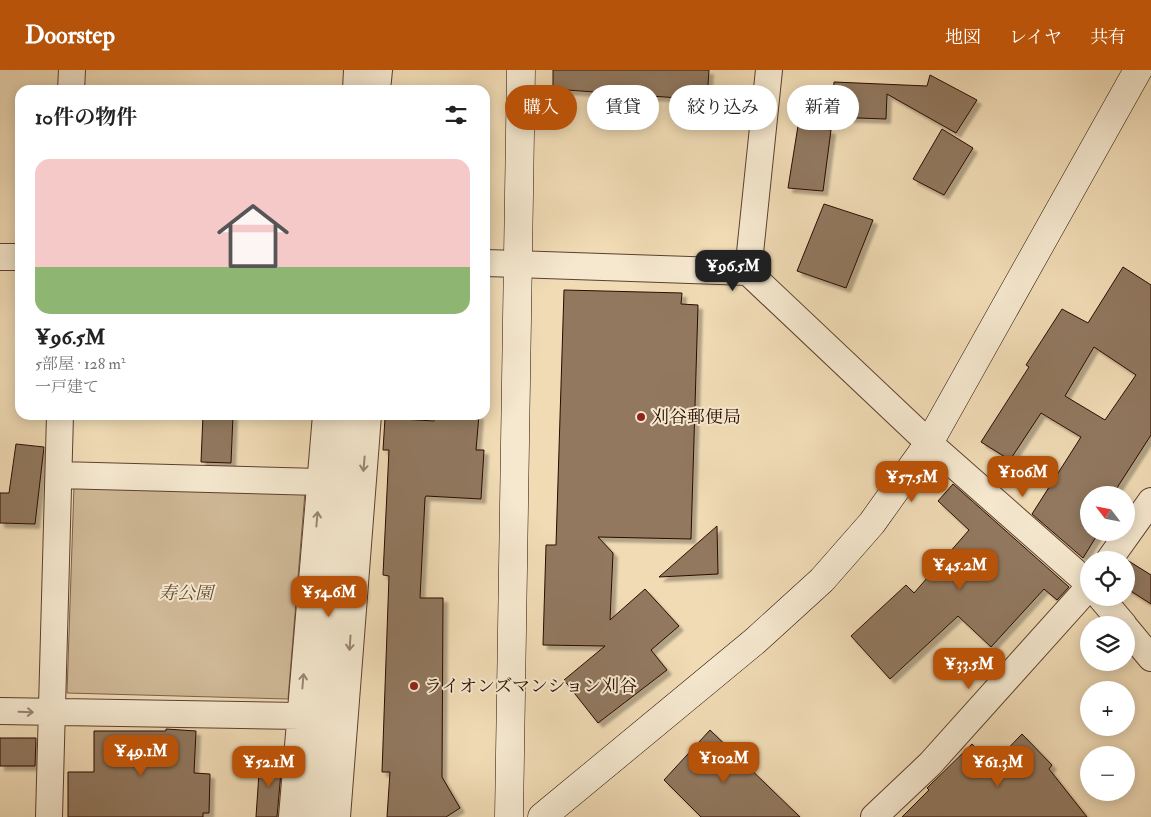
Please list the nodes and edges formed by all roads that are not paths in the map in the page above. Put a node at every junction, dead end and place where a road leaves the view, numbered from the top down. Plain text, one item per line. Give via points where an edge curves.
1 (72, 70) edge
2 (358, 70) edge
3 (379, 70) edge
4 (397, 70) edge
5 (522, 70) edge
6 (769, 70) edge
7 (1138, 70) edge
8 (71, 85) edge
9 (356, 85) edge
10 (378, 85) edge
11 (396, 85) edge
12 (0, 257) edge
13 (15, 257) edge
14 (490, 263) edge
15 (518, 265) junction
16 (748, 272) junction
17 (60, 420) edge
18 (326, 420) edge
19 (350, 420) edge
20 (368, 420) edge
21 (929, 443) junction
22 (59, 475) junction
23 (320, 482) junction
24 (1151, 501) edge
25 (1115, 551) edge
26 (1080, 577) edge
27 (1080, 595) edge
28 (1108, 606) edge
29 (1116, 616) edge
30 (1135, 639) edge
31 (1151, 658) edge
32 (0, 711) edge
33 (52, 712) junction
34 (300, 716) junction
35 (49, 817) edge
36 (292, 817) edge
37 (317, 817) edge
38 (337, 817) edge
39 (509, 817) edge
40 (542, 817) edge
41 (874, 817) edge

1 - 8 street
2 - 9 street
3 - 10 street
4 - 11 street
5 - 15 street
6 - 16 street
7 - 21 street
12 - 13 street
14 - 15 street
15 - 16 street
15 - 39 street
16 - 21 street
17 - 22 street
18 - 23 street
19 - 37 street
20 -> 38 street
21 - 26 street
21 - 40 street via 872,523 822,580 755,641
22 - 23 street
22 - 33 street
34 -> 23 street
24 - 25 street
27 - 41 street via 930,764
28 - 29 street
30 - 31 street
32 -> 33 street
33 - 34 street
33 - 35 street
34 - 36 street

